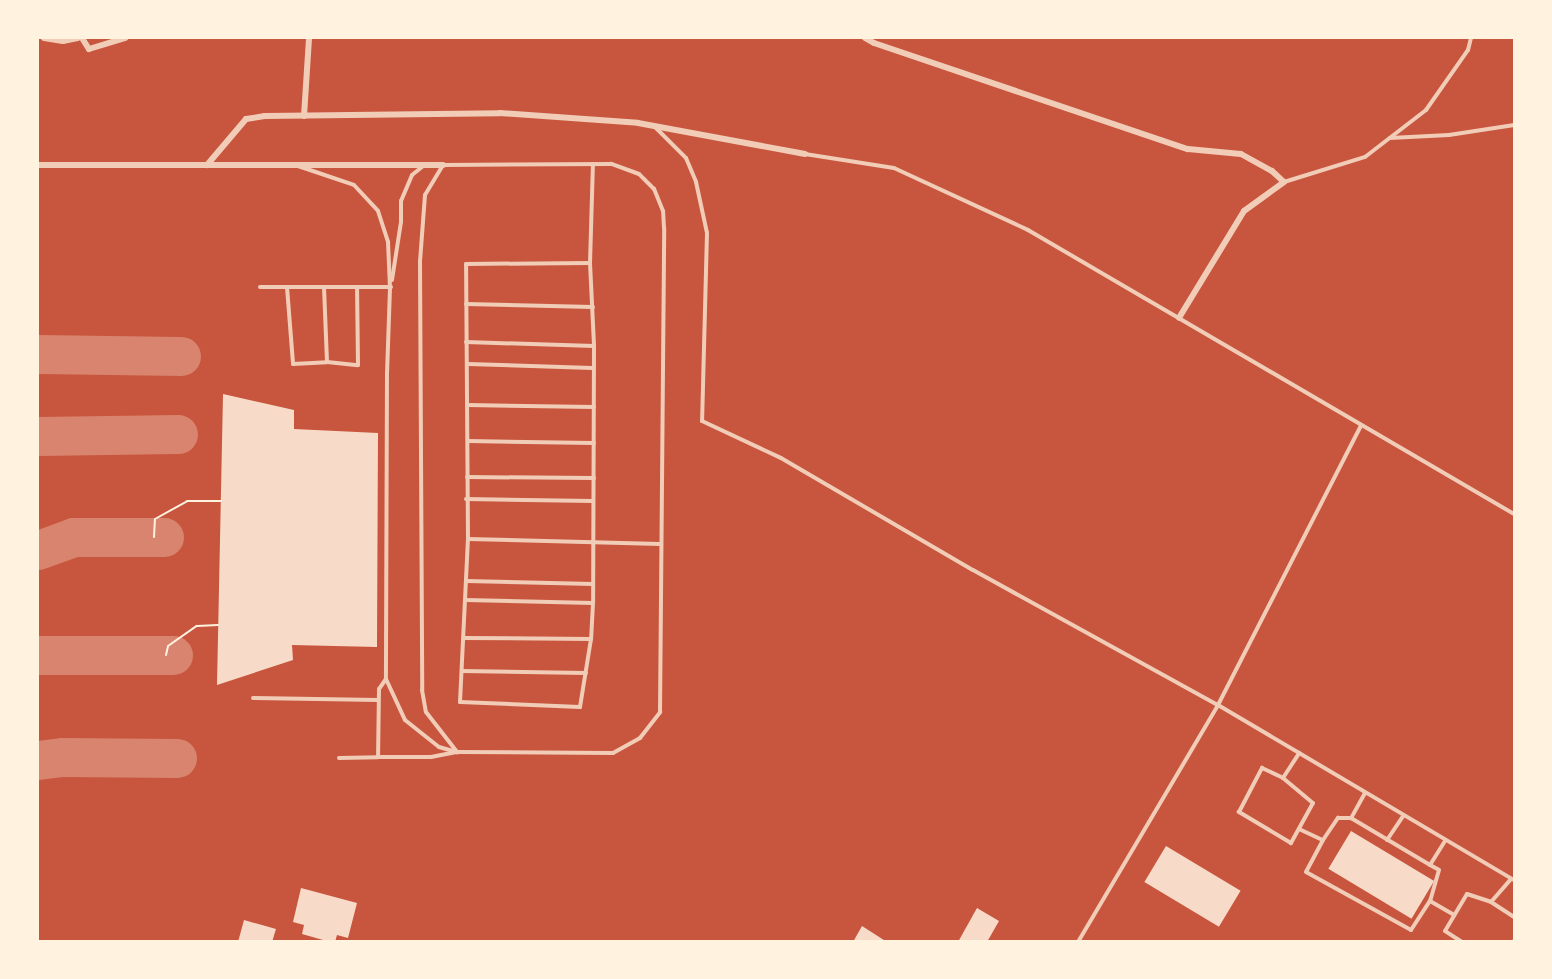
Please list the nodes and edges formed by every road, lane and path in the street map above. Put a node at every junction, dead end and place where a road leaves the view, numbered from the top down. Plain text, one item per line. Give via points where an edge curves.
1 (44, 38) edge
2 (80, 38) edge
3 (125, 38) edge
4 (309, 38) edge
5 (865, 38) edge
6 (1471, 38) edge
7 (304, 116) junction
8 (1515, 125) edge
9 (654, 126) junction
10 (1389, 138) junction
11 (805, 154) joint
12 (289, 163) junction
13 (593, 164) junction
14 (38, 165) edge
15 (207, 165) junction
16 (424, 165) junction
17 (443, 165) junction
18 (1284, 182) junction
19 (591, 263) junction
20 (260, 287) dead end
21 (287, 287) junction
22 (324, 287) junction
23 (357, 288) junction
24 (390, 288) junction
25 (466, 304) junction
26 (593, 307) junction
27 (1179, 318) junction
28 (466, 342) junction
29 (594, 346) junction
30 (327, 362) junction
31 (468, 364) junction
32 (592, 368) junction
33 (468, 405) junction
34 (594, 407) junction
35 (1361, 426) junction
36 (468, 441) junction
37 (594, 443) junction
38 (467, 477) junction
39 (594, 478) junction
40 (466, 499) junction
41 (220, 501) dead end
42 (593, 501) junction
43 (1515, 514) edge
44 (154, 537) dead end
45 (468, 539) junction
46 (593, 541) junction
47 (660, 544) junction
48 (466, 581) junction
49 (593, 584) junction
50 (465, 600) junction
51 (593, 603) junction
52 (218, 625) dead end
53 (463, 638) junction
54 (591, 639) junction
55 (166, 655) dead end
56 (462, 671) junction
57 (586, 673) junction
58 (386, 679) junction
59 (253, 698) dead end
60 (378, 700) junction
61 (1218, 705) junction
62 (457, 752) junction
63 (1299, 753) junction
64 (339, 758) dead end
65 (378, 758) junction
66 (1283, 778) junction
67 (1365, 793) junction
68 (1403, 816) junction
69 (1351, 818) junction
70 (1299, 829) junction
71 (1323, 840) junction
72 (1387, 840) junction
73 (1445, 841) junction
74 (1430, 865) junction
75 (1513, 880) edge
76 (1430, 901) junction
77 (1491, 902) junction
78 (1454, 915) junction
79 (1515, 917) edge
80 (1078, 942) edge
81 (1462, 942) edge

1 - 2 street
2 - 3 street via 89,49
4 - 7 street
5 - 18 street via 1188,149 1241,154
6 - 10 lane via 1468,50 1426,110
7 - 9 street via 500,114
7 - 15 street via 246,119
8 - 10 lane via 1449,135
9 - 11 street
9 - 61 lane via 686,158 696,182 707,233 702,422 781,458 973,570
10 - 18 lane via 1365,157
11 - 27 lane via 894,168 1028,230
12 - 15 street
12 - 16 street
12 - 24 lane via 354,186 378,211 388,242
13 - 17 lane
13 - 19 lane
13 - 47 lane via 611,164 639,174 654,189 663,211
14 - 15 street
16 - 17 street
16 - 24 lane via 412,175 401,201
17 - 62 lane via 425,195 420,240 422,679 426,712
18 - 27 street via 1245,211
19 - 25 lane via 466,264
19 - 26 lane
20 - 21 lane
21 - 22 lane
21 - 30 lane via 293,364
22 - 23 lane
22 - 30 lane
23 - 24 lane
23 - 30 lane via 358,364
24 - 58 lane
25 - 26 lane
25 - 28 lane
26 - 29 lane
27 - 35 lane
28 - 29 lane
28 - 31 lane
29 - 32 lane
31 - 32 lane
31 - 33 lane
32 - 34 lane
33 - 34 lane
33 - 36 lane
34 - 37 lane
35 - 43 lane
35 - 61 lane
36 - 37 lane
36 - 38 lane
37 - 39 lane
38 - 39 lane
38 - 40 lane
39 - 42 lane
40 - 42 lane
40 - 45 lane
41 - 44 path via 187,501 155,519
42 - 46 lane
45 - 46 lane
45 - 48 lane
46 - 47 lane
46 - 49 lane
47 - 62 lane via 660,712 640,738 613,753
48 - 49 lane
48 - 50 lane
49 - 51 lane
50 - 51 lane
50 - 53 lane
51 - 54 lane
52 - 55 path via 197,626 168,646
53 - 54 lane
53 - 56 lane
54 - 57 lane
56 - 57 lane
56 - 57 lane via 460,702 580,707
58 - 60 lane
58 - 62 lane via 405,720 439,747
59 - 60 lane
60 - 65 lane
61 - 63 lane
61 - 80 lane
62 - 65 lane via 431,757
63 - 66 lane
63 - 67 lane
64 - 65 lane
66 - 70 lane via 1313,802
66 - 70 lane via 1262,768 1239,812 1291,843
67 - 68 lane
67 - 69 lane
68 - 72 lane
68 - 73 lane
69 - 71 lane via 1338,818
69 - 72 lane
70 - 71 lane
71 - 76 lane via 1306,872 1411,930
72 - 74 lane
73 - 74 lane
73 - 75 lane
74 - 76 lane via 1439,870
75 - 77 lane
76 - 78 lane
77 - 78 lane via 1467,894
77 - 79 lane
78 - 81 lane via 1445,931

